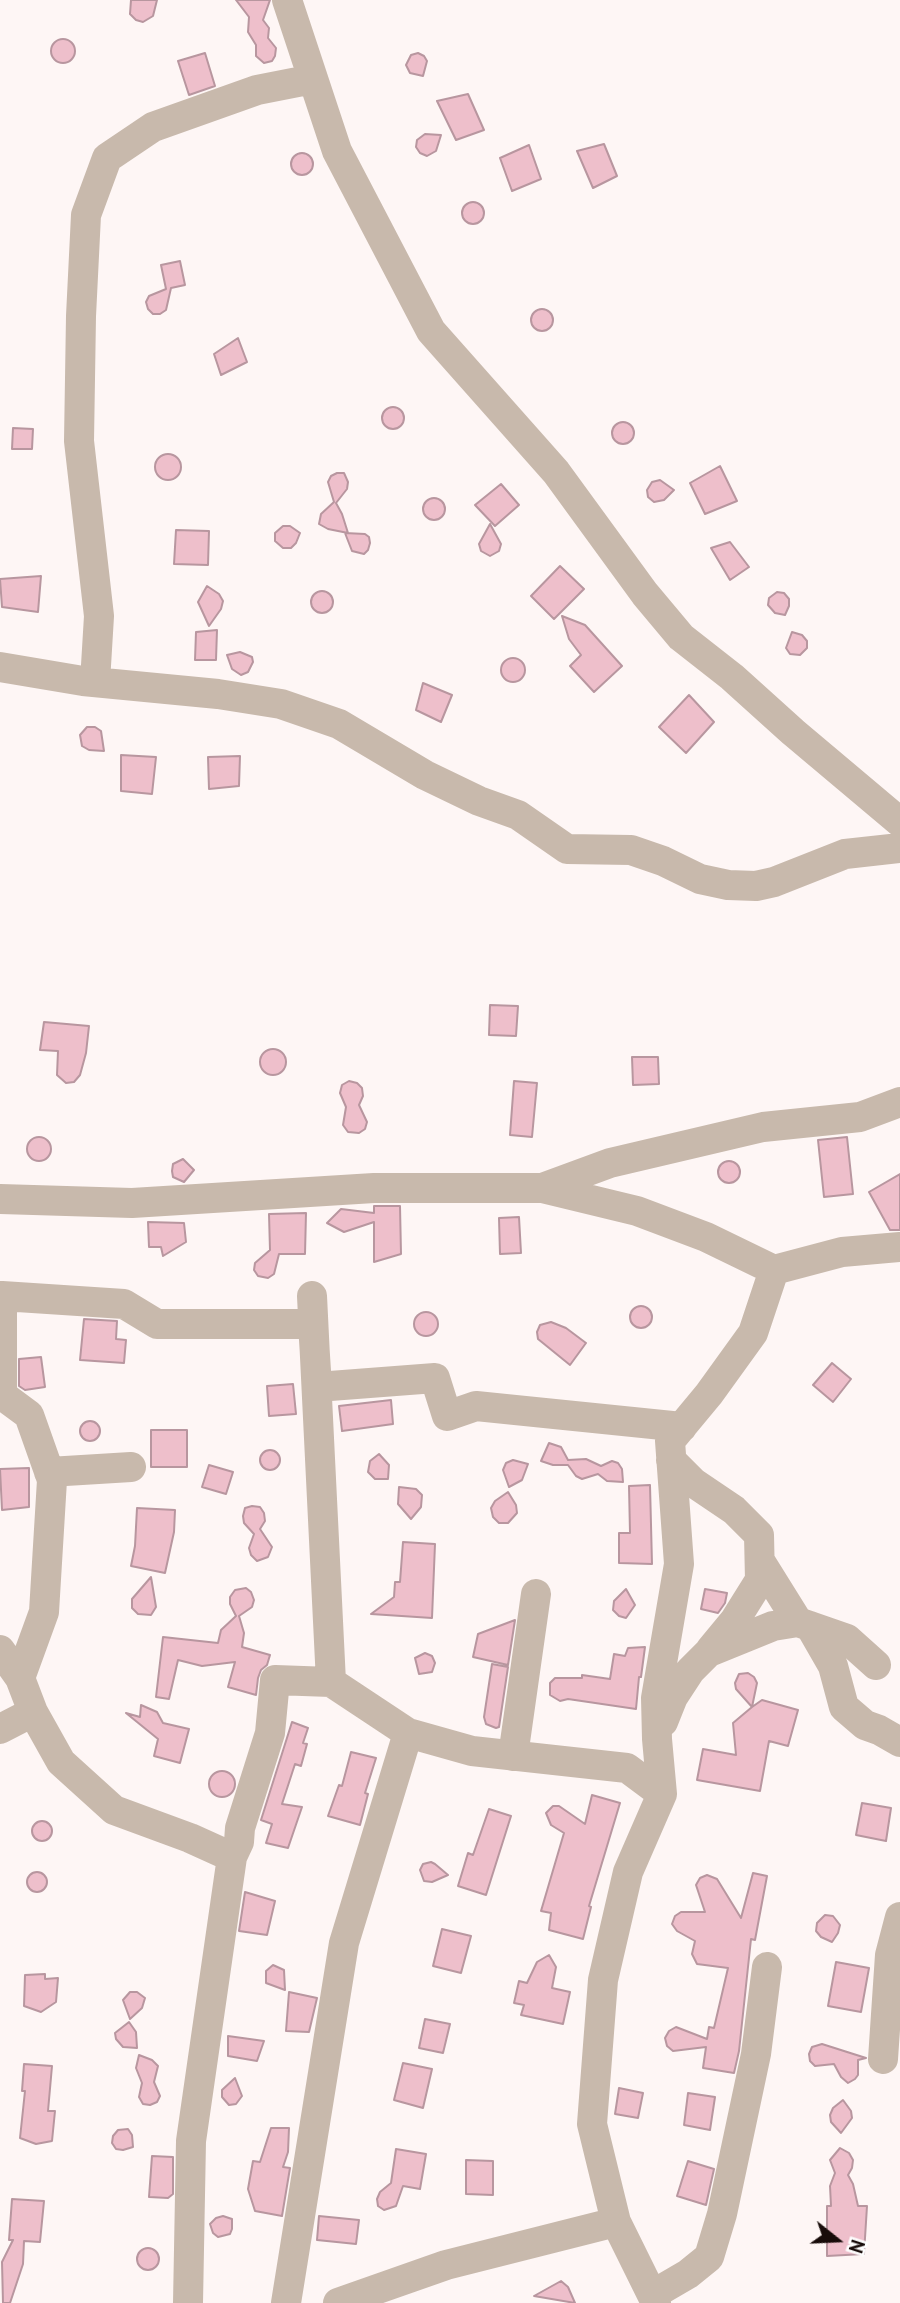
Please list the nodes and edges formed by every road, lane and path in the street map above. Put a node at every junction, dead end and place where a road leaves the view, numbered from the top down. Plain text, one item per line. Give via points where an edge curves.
1 (287, 0) edge
2 (313, 79) junction
3 (0, 667) edge
4 (95, 682) junction
5 (900, 822) edge
6 (900, 848) edge
7 (900, 1102) edge
8 (542, 1188) junction
9 (0, 1199) edge
10 (900, 1247) edge
11 (774, 1270) junction
12 (313, 1310) junction
13 (682, 1427) junction
14 (671, 1460) junction
15 (131, 1467) dead end
16 (49, 1472) junction
17 (760, 1561) junction
18 (536, 1594) dead end
19 (804, 1624) junction
20 (0, 1650) edge
21 (709, 1652) junction
22 (876, 1665) dead end
23 (20, 1678) junction
24 (331, 1682) junction
25 (33, 1712) junction
26 (0, 1729) edge
27 (408, 1733) junction
28 (657, 1739) junction
29 (900, 1742) edge
30 (513, 1756) junction
31 (662, 1794) junction
32 (232, 1857) junction
33 (900, 1917) edge
34 (767, 1967) dead end
35 (883, 2059) dead end
36 (616, 2222) junction
37 (654, 2299) edge
38 (188, 2303) edge
39 (286, 2303) edge
40 (338, 2303) edge

1 - 2 street
2 - 4 street via 257,90 153,127 107,159 90,203 79,441 99,616
2 - 5 street via 337,150 431,331 556,472 681,637
3 - 4 street
4 - 6 street via 281,704 339,724 425,775 518,815 567,849 631,850 728,885 756,886 845,854
7 - 8 street via 860,1117 763,1127 610,1163
8 - 9 street via 374,1188 132,1203
8 - 11 street via 638,1211
10 - 11 street via 842,1252
11 - 13 street via 753,1333
12 - 13 street via 317,1387 435,1378 447,1416 476,1406
12 - 16 street via 157,1324 124,1304 2,1296 2,1395 29,1415
12 - 24 street
13 - 14 street via 670,1441
14 - 17 street via 759,1535
14 - 28 street via 679,1564 656,1698
15 - 16 street
16 - 23 street via 44,1612
17 - 19 street
17 - 21 street via 760,1580
18 - 30 street
19 - 21 street via 773,1626
19 - 22 street via 847,1639
19 - 29 street via 833,1666 844,1707 865,1725
20 - 23 street
21 - 28 street via 673,1697
23 - 25 street
24 - 27 street
24 - 32 street via 275,1679 270,1733
25 - 26 street
25 - 32 street via 61,1762 114,1810
27 - 30 street via 472,1752
27 - 39 street via 344,1943
28 - 31 street
30 - 31 street via 627,1768
31 - 36 street via 628,1872 603,1980 592,2124
32 - 38 street via 191,2141
33 - 35 street via 890,1955
34 - 37 street via 756,2054 709,2257
36 - 37 street
36 - 40 street via 446,2265

